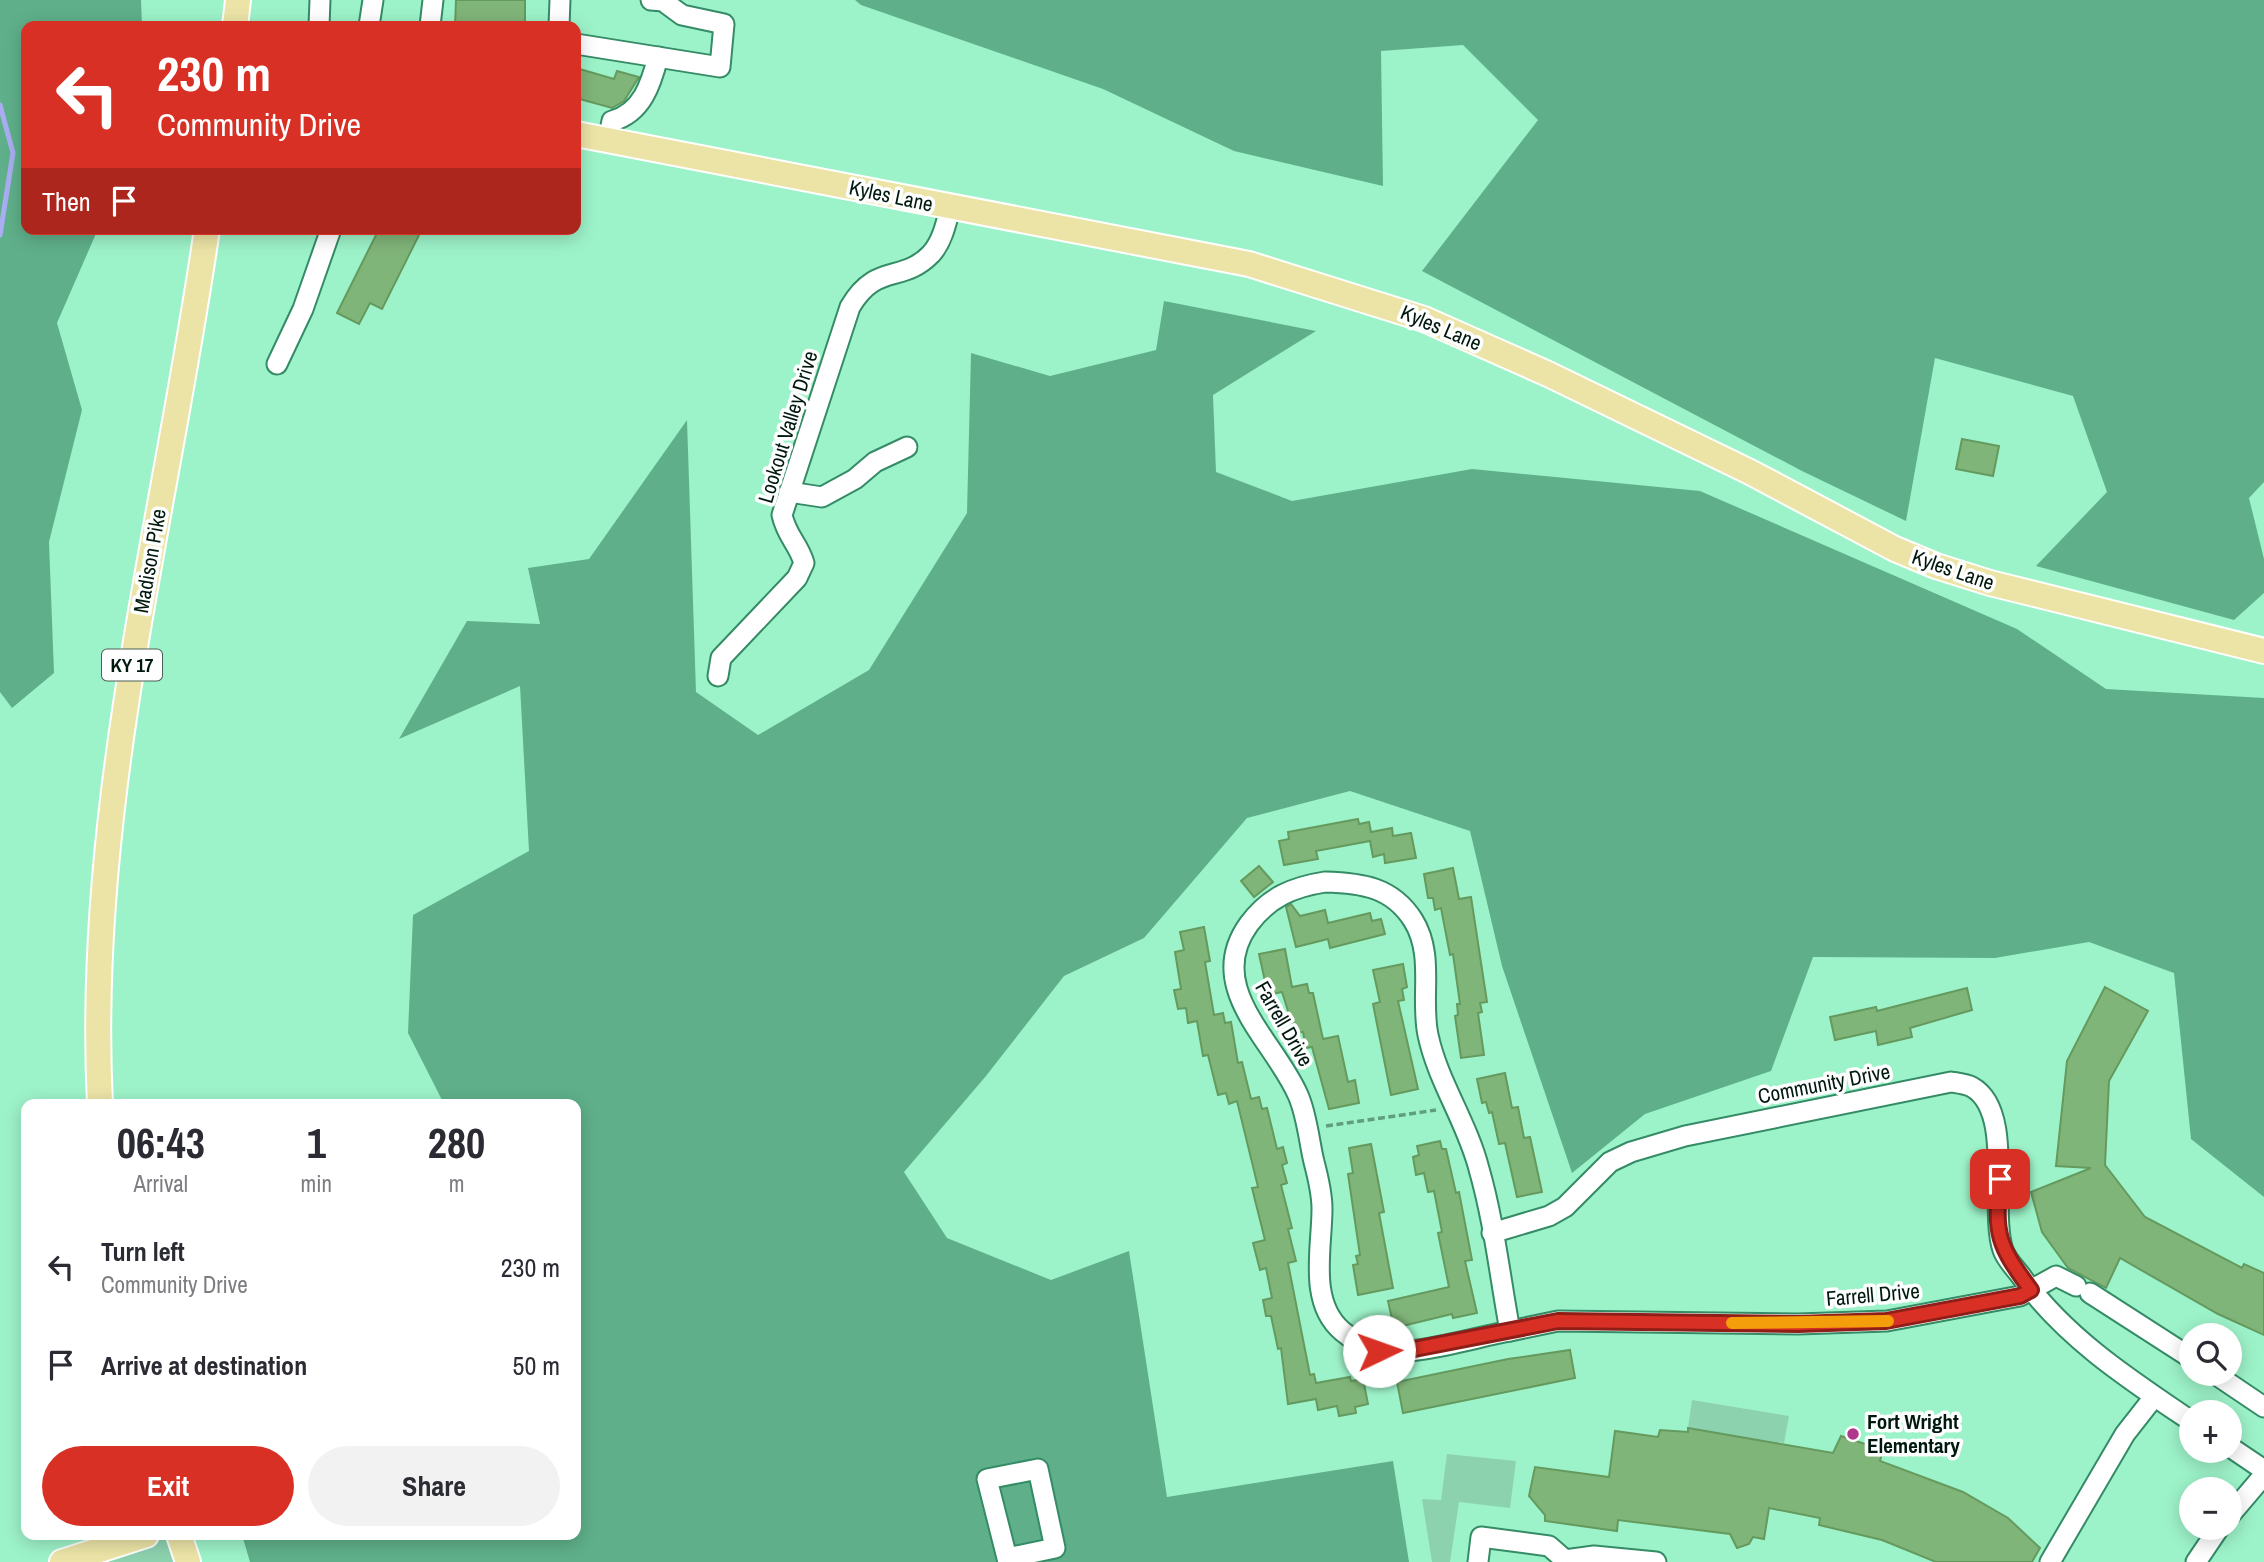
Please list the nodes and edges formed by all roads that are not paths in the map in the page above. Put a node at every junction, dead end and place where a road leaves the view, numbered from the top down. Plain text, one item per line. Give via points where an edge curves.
1 (238, 0) edge
2 (320, 0) edge
3 (373, 0) edge
4 (433, 0) edge
5 (560, 0) edge
6 (651, 0) edge
7 (236, 21) edge
8 (319, 21) edge
9 (370, 21) edge
10 (431, 21) edge
11 (559, 21) edge
12 (581, 45) edge
13 (658, 57) junction
14 (581, 135) edge
15 (608, 141) junction
16 (950, 208) junction
17 (206, 235) edge
18 (329, 235) edge
19 (277, 364) dead end
20 (906, 447) dead end
21 (789, 492) junction
22 (2264, 651) edge
23 (718, 676) dead end
24 (100, 1099) edge
25 (1492, 1233) junction
26 (2031, 1290) junction
27 (1510, 1331) junction
28 (2179, 1350) edge
29 (2233, 1386) edge
30 (2154, 1397) junction
31 (2264, 1407) edge
32 (2179, 1413) edge
33 (2242, 1456) edge
34 (2264, 1472) edge
35 (2242, 1500) edge
36 (130, 1540) edge
37 (181, 1540) edge
38 (2211, 1540) edge
39 (1007, 1560) edge
40 (62, 1562) edge
41 (188, 1562) edge
42 (1478, 1562) edge
43 (1656, 1562) edge
44 (2050, 1562) edge
45 (2196, 1562) edge

1 - 7 main road
2 - 8 street
3 - 9 street
4 - 10 street
5 - 11 street
6 - 13 street via 663,1 682,15 724,24 720,67
12 - 13 street
13 - 15 street via 648,93 623,118 612,121
14 - 15 main road, Kyles Lane
15 - 16 main road, Kyles Lane
16 - 21 street, Lookout Valley Drive via 932,253 860,289
16 - 22 main road, Kyles Lane via 1249,264 1359,296 1424,319 1548,374 1936,566
17 - 24 main road, Madison Pike / KY 17 via 120,736 100,960
18 - 19 street via 303,309
20 - 21 street via 822,497
21 - 23 street, Lookout Valley Drive via 782,514 787,536 800,550 804,563 797,578 721,658
25 - 26 street, Community Drive via 1565,1207 1610,1162 1631,1152 1685,1136 1951,1082 1971,1086 1984,1098 2000,1179 1998,1230 2004,1253
25 - 27 street, Farrell Drive
25 - 27 street, Farrell Drive via 1480,1170 1428,1036 1425,958 1413,919 1395,900 1370,886 1325,883 1282,894 1258,912 1239,941 1234,974 1249,1018 1299,1097 1322,1206 1321,1295 1333,1321 1371,1348 1399,1352
26 - 27 street, Farrell Drive via 2020,1296 1886,1321 1558,1321
26 - 28 street, Farrell Drive via 2056,1276
26 - 30 street via 2070,1331
29 - 31 street
30 - 32 street
30 - 44 street via 2125,1434
33 - 34 street
34 - 35 street
36 - 40 main road
37 - 41 main road
38 - 45 street
39 - 39 street via 987,1479 1038,1469 1055,1548
42 - 43 street via 1481,1537 1549,1546 1565,1560 1594,1556

